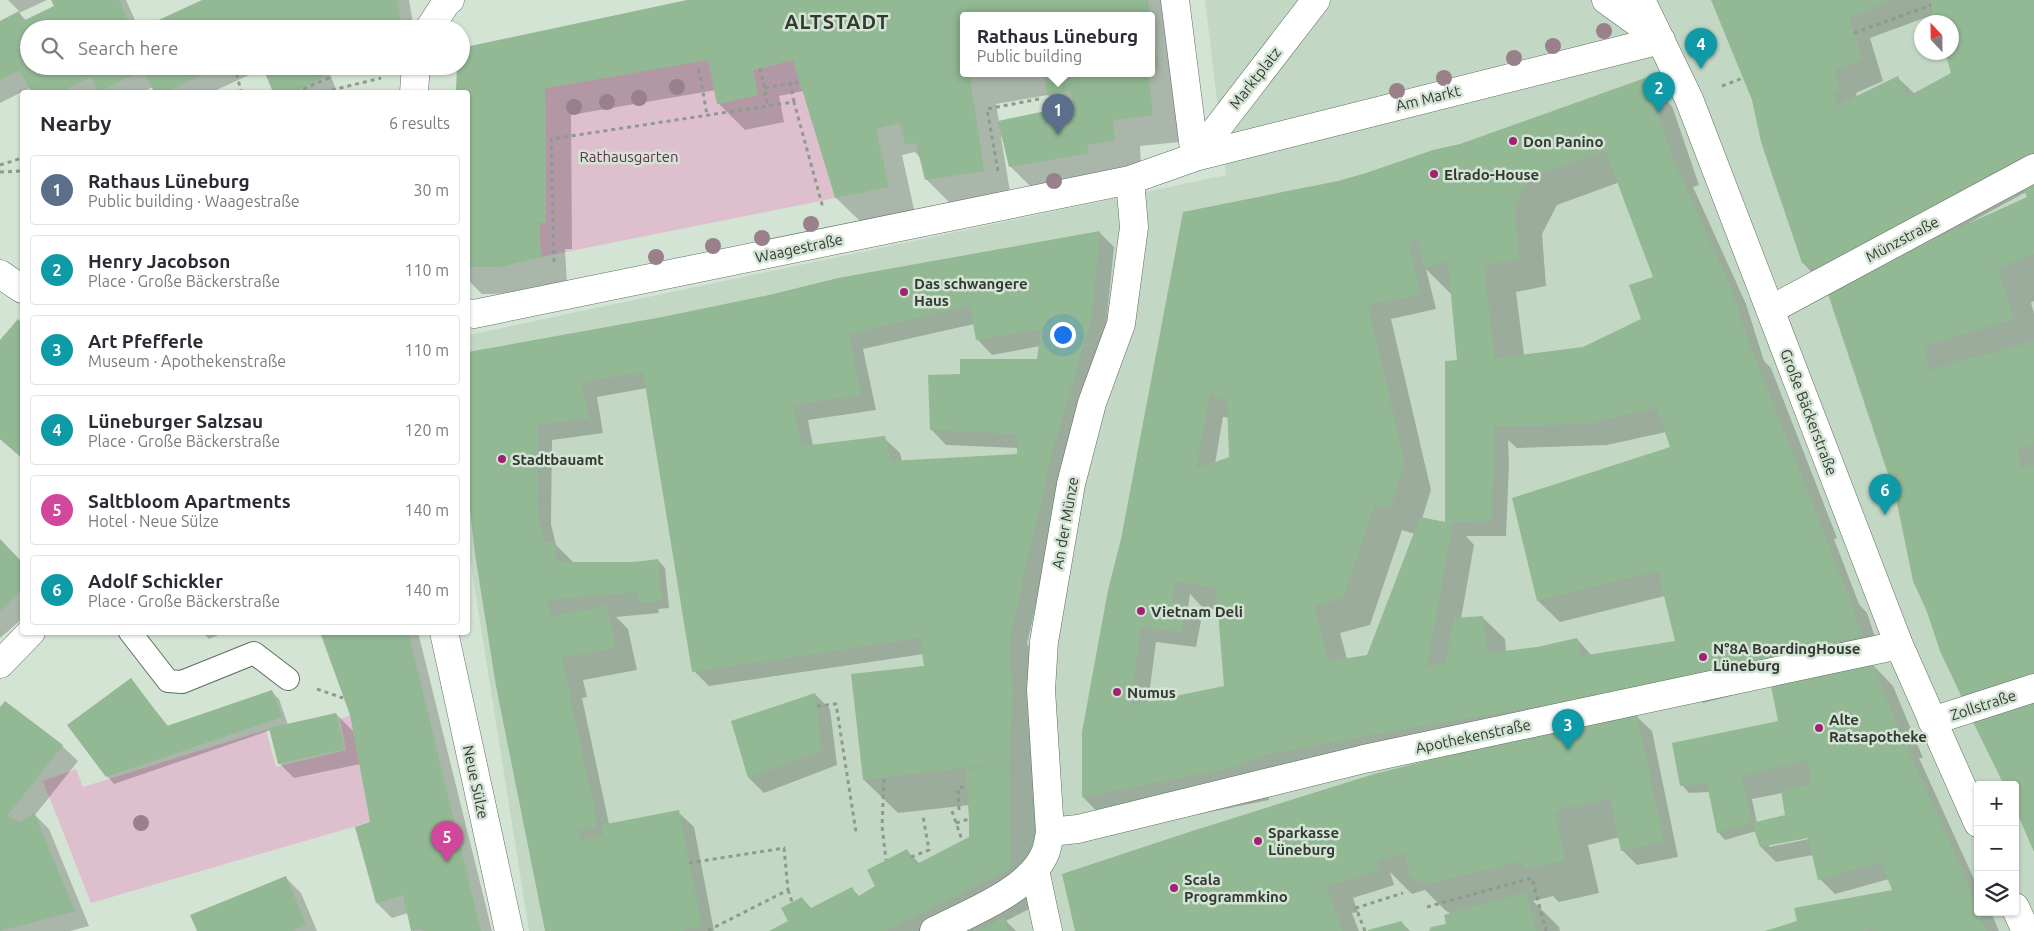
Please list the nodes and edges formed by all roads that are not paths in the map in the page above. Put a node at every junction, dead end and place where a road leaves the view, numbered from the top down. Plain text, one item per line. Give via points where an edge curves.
1 (1175, 0) edge
2 (1316, 0) edge
3 (1606, 0) edge
4 (1641, 0) edge
5 (447, 1) edge
6 (434, 20) edge
7 (1661, 40) junction
8 (1195, 157) junction
9 (2034, 168) edge
10 (1130, 180) junction
11 (0, 274) edge
12 (20, 288) edge
13 (1770, 310) junction
14 (470, 314) edge
15 (28, 635) edge
16 (132, 635) edge
17 (445, 635) edge
18 (1898, 645) junction
19 (0, 664) edge
20 (288, 679) dead end
21 (2034, 688) edge
22 (1932, 722) junction
23 (1974, 814) edge
24 (1050, 832) junction
25 (1035, 870) junction
26 (2019, 916) edge
27 (509, 931) edge
28 (934, 931) edge
29 (1048, 931) edge
30 (2026, 931) edge

1 - 8 street
2 - 8 street, Marktplatz
3 - 7 street
4 - 7 street, Große Bäckerstraße
5 - 6 street
7 - 8 street, Am Markt
7 - 13 street, Große Bäckerstraße via 1689,99
8 - 10 street, Am Markt
9 - 13 street, Münzstraße
10 - 14 street, Waagestraße
10 - 24 street, An der Münze via 1134,227 1121,324 1092,403 1071,484 1044,642 1041,690
11 - 12 street
13 - 18 street, Große Bäckerstraße
15 - 19 street
16 - 20 lane via 168,682 182,682 254,653
17 - 27 street, Neue Sülze
18 - 22 street, Große Bäckerstraße
18 - 24 street, Apothekenstraße via 1364,759
21 - 22 street, Zollstraße
22 - 23 street, Große Bäckerstraße
24 - 25 street, An der Münze via 1046,851
25 - 28 street, An der Münze via 1019,887
25 - 29 street
26 - 30 street

